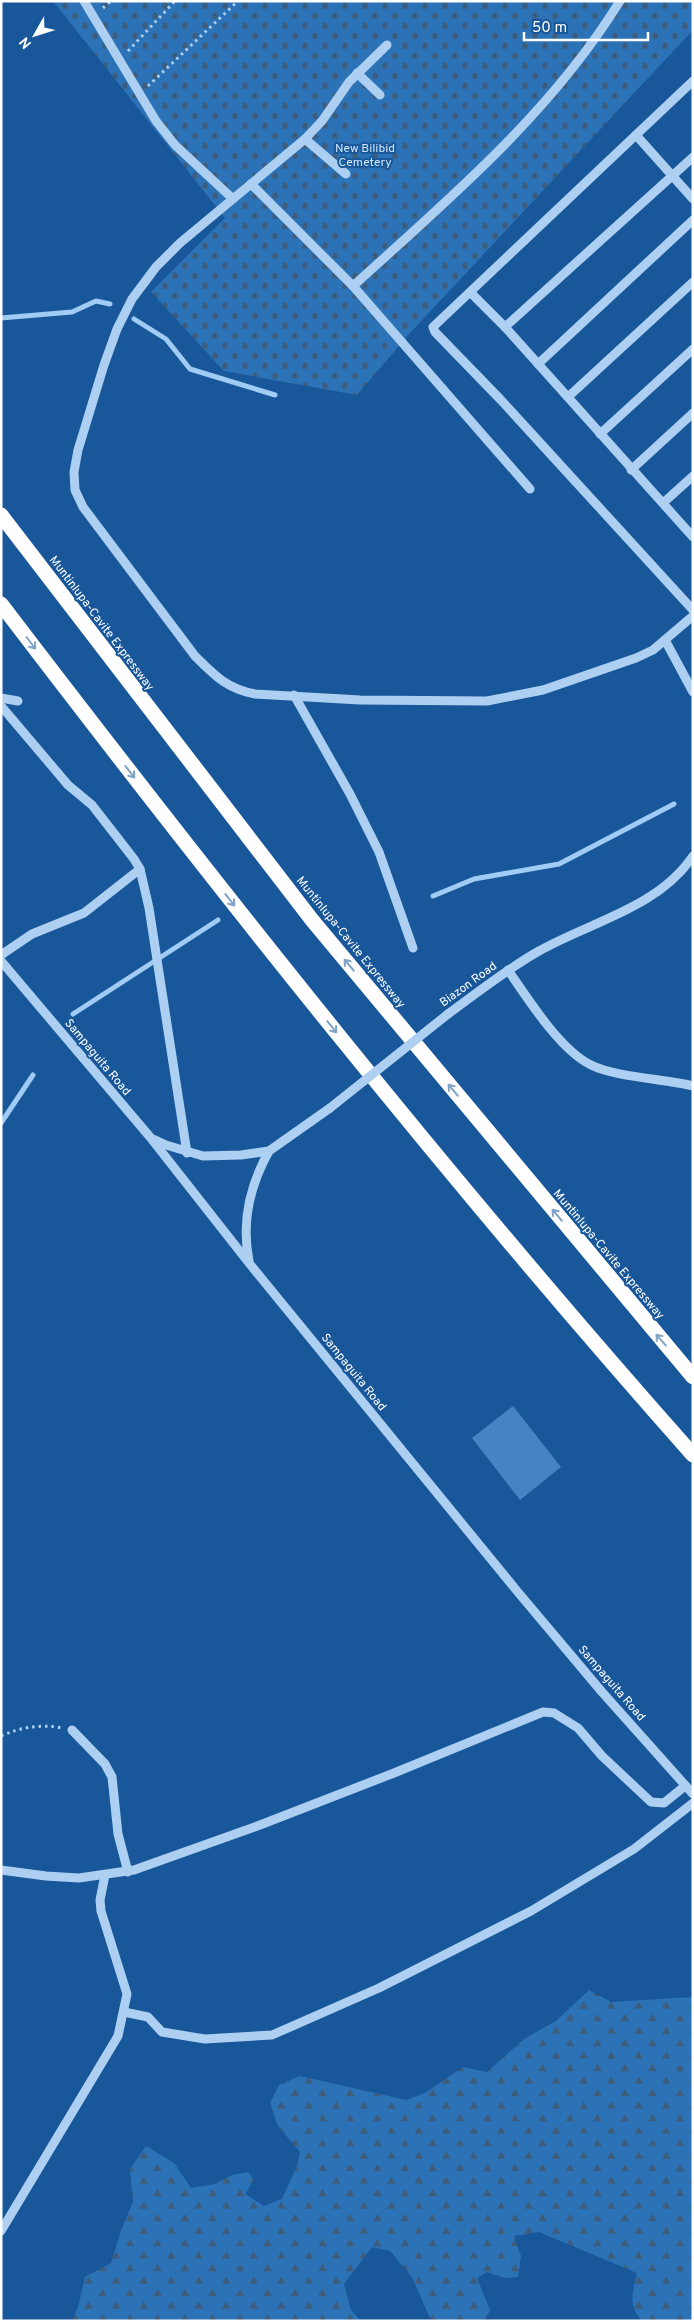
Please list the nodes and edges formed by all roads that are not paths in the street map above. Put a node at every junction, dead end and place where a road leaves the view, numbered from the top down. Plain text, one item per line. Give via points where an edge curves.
1 (84, 1) edge
2 (620, 1) edge
3 (387, 44) dead end
4 (357, 72) junction
5 (693, 81) edge
6 (380, 95) dead end
7 (636, 135) junction
8 (305, 139) junction
9 (693, 157) edge
10 (346, 174) dead end
11 (672, 177) junction
12 (251, 184) junction
13 (233, 199) junction
14 (693, 199) edge
15 (693, 220) edge
16 (693, 282) edge
17 (353, 286) junction
18 (471, 293) junction
19 (505, 327) junction
20 (693, 349) edge
21 (538, 364) junction
22 (568, 397) junction
23 (693, 413) edge
24 (600, 434) junction
25 (631, 470) junction
26 (693, 476) edge
27 (530, 489) dead end
28 (663, 503) junction
29 (1, 515) edge
30 (693, 537) edge
31 (1, 604) edge
32 (693, 610) edge
33 (693, 616) edge
34 (665, 640) junction
35 (689, 676) edge
36 (693, 692) edge
37 (294, 695) junction
38 (1, 698) edge
39 (18, 701) dead end
40 (1, 706) edge
41 (692, 860) edge
42 (140, 869) junction
43 (413, 948) dead end
44 (1, 955) edge
45 (1, 961) edge
46 (508, 970) junction
47 (693, 1086) edge
48 (150, 1137) junction
49 (269, 1151) junction
50 (187, 1153) junction
51 (249, 1263) junction
52 (693, 1377) edge
53 (693, 1455) edge
54 (72, 1730) road end
55 (685, 1786) junction
56 (693, 1794) edge
57 (693, 1803) edge
58 (1, 1870) edge
59 (128, 1872) junction
60 (105, 1875) junction
61 (124, 2012) junction
62 (1, 2230) edge

1 - 13 street via 139,95 175,145
2 - 17 street via 572,70 534,114 449,200
3 - 4 street
4 - 6 street
4 - 8 street
5 - 7 street
7 - 11 street
7 - 18 street
8 - 10 street
8 - 12 street
9 - 11 street
11 - 14 street
11 - 19 street
12 - 13 street
12 - 17 street
13 - 37 street via 180,243 156,267 132,299 117,329 81,440 74,472 75,490 83,507 195,656 214,676 238,691
15 - 21 street
16 - 22 street
17 - 27 street
18 - 19 street
18 - 32 street via 437,321 433,327 435,332
19 - 21 street
20 - 24 street
21 - 22 street
22 - 24 street
23 - 25 street
24 - 25 street
25 - 28 street
26 - 28 street
28 - 30 street
52 -> 29 highway, Muntinlupa-Cavite Expressway via 312,920
31 -> 53 highway via 272,954 472,1198
33 - 34 street
34 - 35 street
34 - 37 street via 617,666 543,690 487,701 360,700
35 - 36 street
37 - 43 street via 370,831
38 - 39 street
40 - 42 street via 68,785 92,806
41 - 46 street, Biazon Road via 663,887 611,918 540,950
42 - 44 street via 84,913 32,934
42 - 50 street via 166,1010
45 - 48 street, Sampaguita Road
46 - 47 street via 569,1051 592,1065 614,1072
46 - 49 street, Biazon Road, bridge via 330,1108
48 - 50 street, Biazon Road
48 - 51 street, Sampaguita Road
49 - 50 street, Biazon Road via 218,1156
49 - 51 street, Biazon Road via 257,1172 248,1209 245,1228
51 - 55 street, Sampaguita Road via 523,1598
54 - 59 street via 105,1764 112,1777 118,1834
55 - 56 street, Sampaguita Road
55 - 59 street via 664,1803 651,1802 602,1756 578,1728 554,1713 543,1712 260,1825
57 - 61 street via 634,1849 531,1911 379,1988 272,2035 196,2038 162,2032 148,2018
58 - 60 street via 79,1878
59 - 60 street
60 - 61 street via 101,1911 127,1994
61 - 62 street via 118,2036

